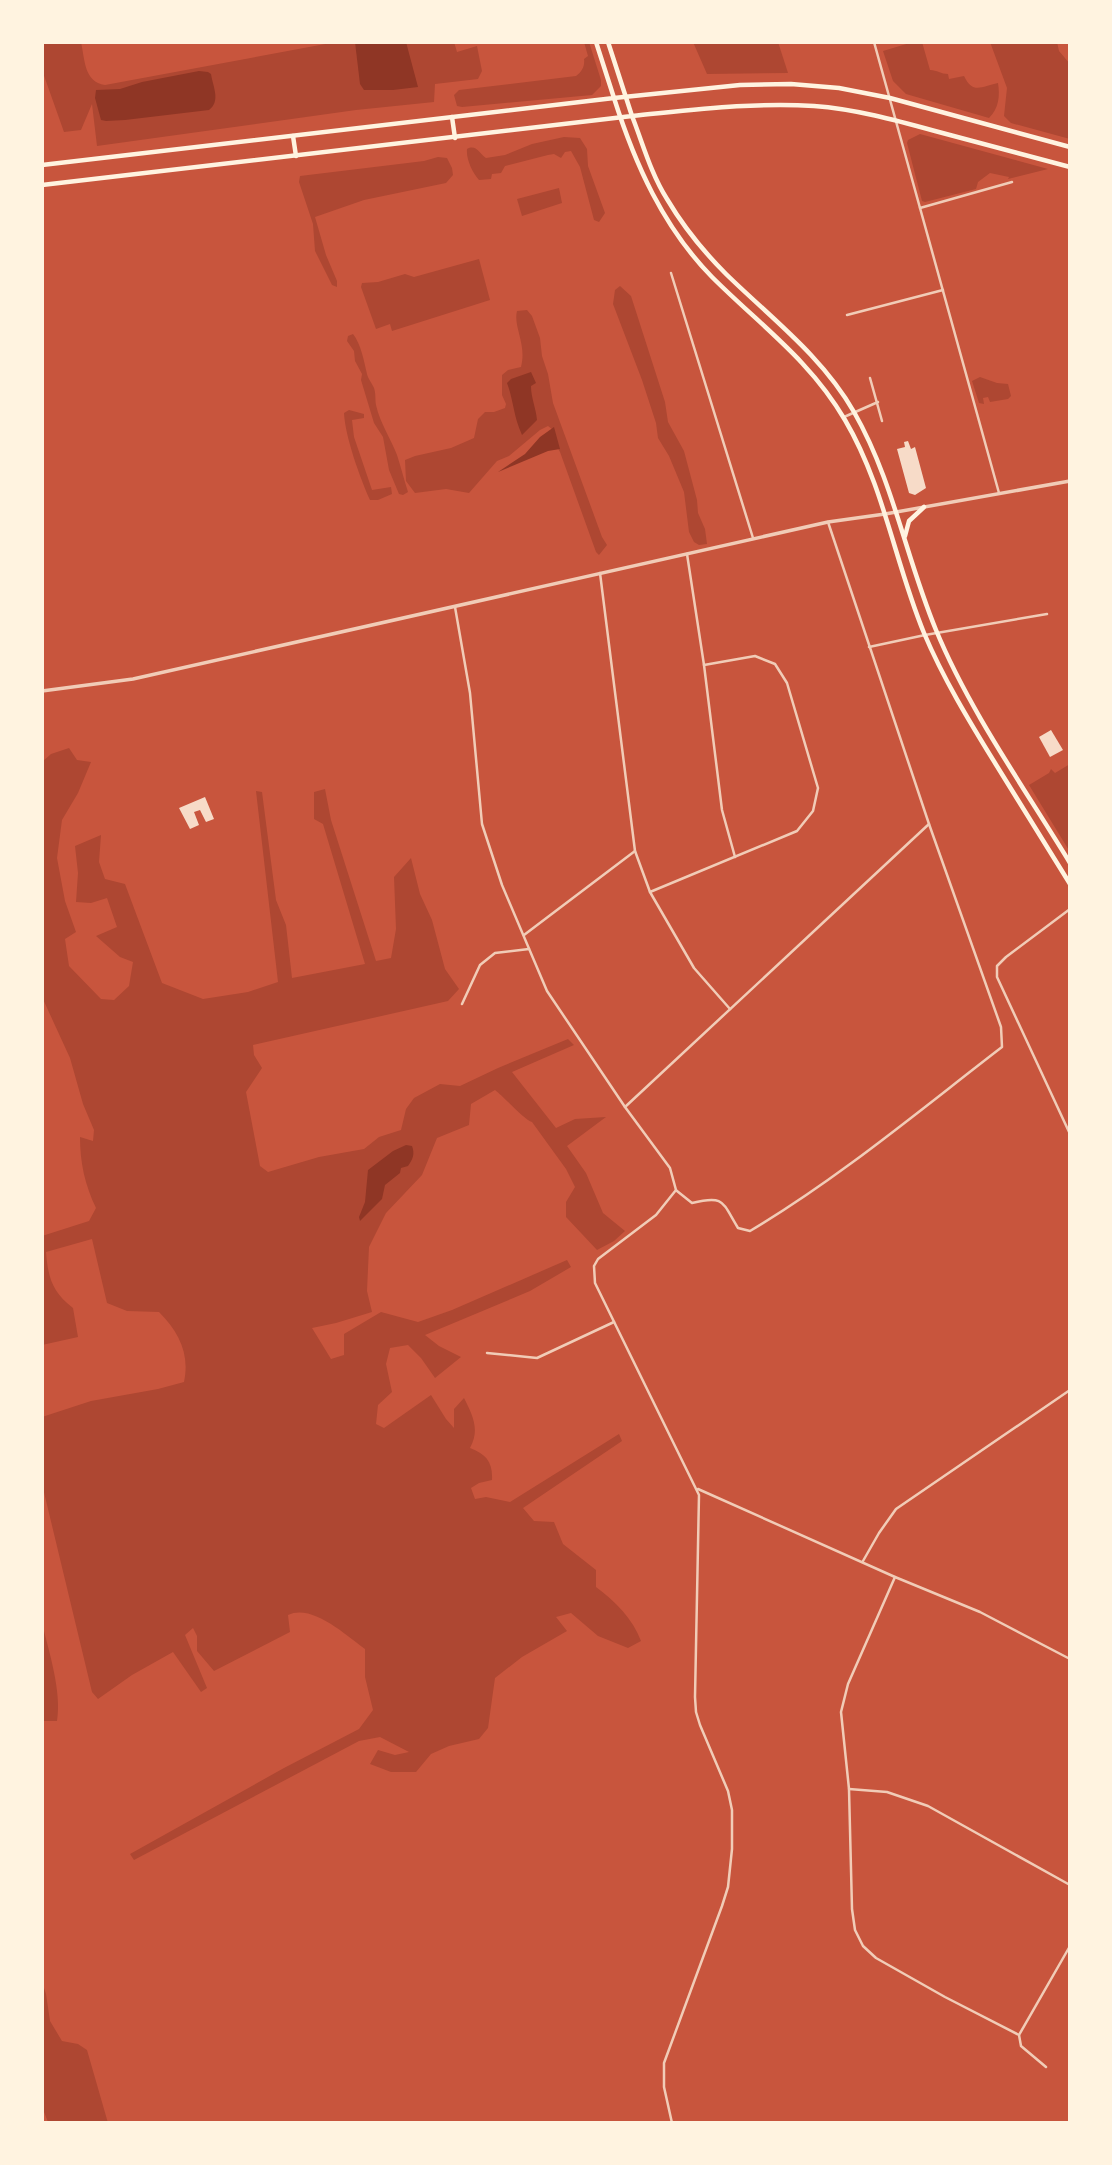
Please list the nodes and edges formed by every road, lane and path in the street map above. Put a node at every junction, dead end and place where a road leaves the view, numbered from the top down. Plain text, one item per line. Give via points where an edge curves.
1 (596, 42) edge
2 (608, 42) edge
3 (874, 42) edge
4 (626, 97) junction
5 (614, 98) junction
6 (890, 98) junction
7 (632, 116) junction
8 (452, 117) junction
9 (620, 117) junction
10 (896, 120) junction
11 (293, 136) junction
12 (455, 138) junction
13 (1070, 147) edge
14 (296, 156) junction
15 (42, 165) edge
16 (1070, 167) edge
17 (1012, 182) dead end
18 (42, 185) edge
19 (920, 208) junction
20 (671, 273) dead end
21 (943, 290) junction
22 (847, 315) dead end
23 (870, 377) dead end
24 (878, 402) junction
25 (854, 412) junction
26 (844, 417) junction
27 (882, 421) dead end
28 (1070, 481) edge
29 (999, 493) junction
30 (925, 507) junction
31 (896, 512) junction
32 (885, 514) junction
33 (828, 522) junction
34 (753, 538) junction
35 (905, 541) junction
36 (687, 554) junction
37 (600, 573) junction
38 (454, 606) junction
39 (1046, 614) dead end
40 (937, 632) junction
41 (925, 635) junction
42 (869, 647) junction
43 (704, 665) junction
44 (42, 691) edge
45 (929, 824) junction
46 (635, 851) junction
47 (734, 857) junction
48 (1070, 863) edge
49 (1070, 884) edge
50 (650, 892) junction
51 (1070, 909) edge
52 (524, 935) junction
53 (529, 949) junction
54 (462, 1004) dead end
55 (730, 1009) junction
56 (625, 1107) junction
57 (1070, 1135) edge
58 (676, 1190) junction
59 (614, 1322) junction
60 (487, 1353) dead end
61 (1070, 1390) edge
62 (698, 1489) junction
63 (862, 1562) junction
64 (895, 1577) junction
65 (1070, 1659) edge
66 (849, 1789) junction
67 (1070, 1885) edge
68 (1070, 1946) edge
69 (1019, 2035) junction
70 (1046, 2067) dead end
71 (672, 2123) edge

1 - 5 main road
2 - 4 main road
3 - 6 street
4 - 5 main road
4 - 6 main road via 791,84
4 - 7 main road
5 - 8 main road
5 - 9 main road
6 - 10 street
6 - 13 main road
7 - 9 main road
7 - 10 main road via 780,104
7 - 25 main road via 652,169 687,228 725,273 811,354
8 - 11 main road
8 - 12 main road
9 - 12 main road
9 - 26 main road via 649,188 692,254 803,361
10 - 16 main road
10 - 19 street
11 - 14 main road
11 - 15 main road
12 - 14 main road
14 - 18 main road
17 - 19 street
19 - 21 street
20 - 34 street
21 - 22 street
21 - 29 street
23 - 24 street
24 - 25 street
24 - 27 street
25 - 26 street
25 - 31 main road
26 - 32 main road
28 - 29 street
29 - 30 street
30 - 31 street
30 - 35 main road via 909,521
31 - 32 street
31 - 35 main road
32 - 33 street
32 - 41 main road
33 - 34 street
33 - 42 street
34 - 36 street
35 - 40 main road
36 - 37 street
36 - 43 street
37 - 38 street
37 - 46 street
38 - 44 street via 133,679
38 - 52 street via 470,693 482,824
39 - 40 street
40 - 41 street
40 - 48 main road via 957,676
41 - 42 street
41 - 49 main road via 970,723
42 - 45 street
43 - 47 street via 722,810
43 - 47 street via 755,656 775,664 787,683 818,788 813,811 797,831
45 - 55 street
45 - 58 street via 1001,1027 1002,1047 832,1177 750,1231 738,1228 721,1201 712,1198 692,1203
46 - 50 street
46 - 52 street
47 - 50 street
50 - 55 street via 694,968
51 - 57 street via 997,966 997,977
52 - 53 street
53 - 54 street via 495,953 480,965
53 - 56 street via 547,991
55 - 56 street
56 - 58 street via 670,1168
58 - 59 street via 656,1215 594,1266 595,1283
59 - 60 street via 537,1358
59 - 62 street
61 - 63 street via 896,1508
62 - 63 street
62 - 71 street via 696,1712 728,1791 732,1849 722,1906 664,2063
63 - 64 street
64 - 65 street via 979,1612
64 - 66 street via 848,1684 841,1713
66 - 67 street via 887,1792 928,1806
66 - 69 street via 852,1909 863,1946 876,1958
68 - 69 street
69 - 70 street via 1021,2046

